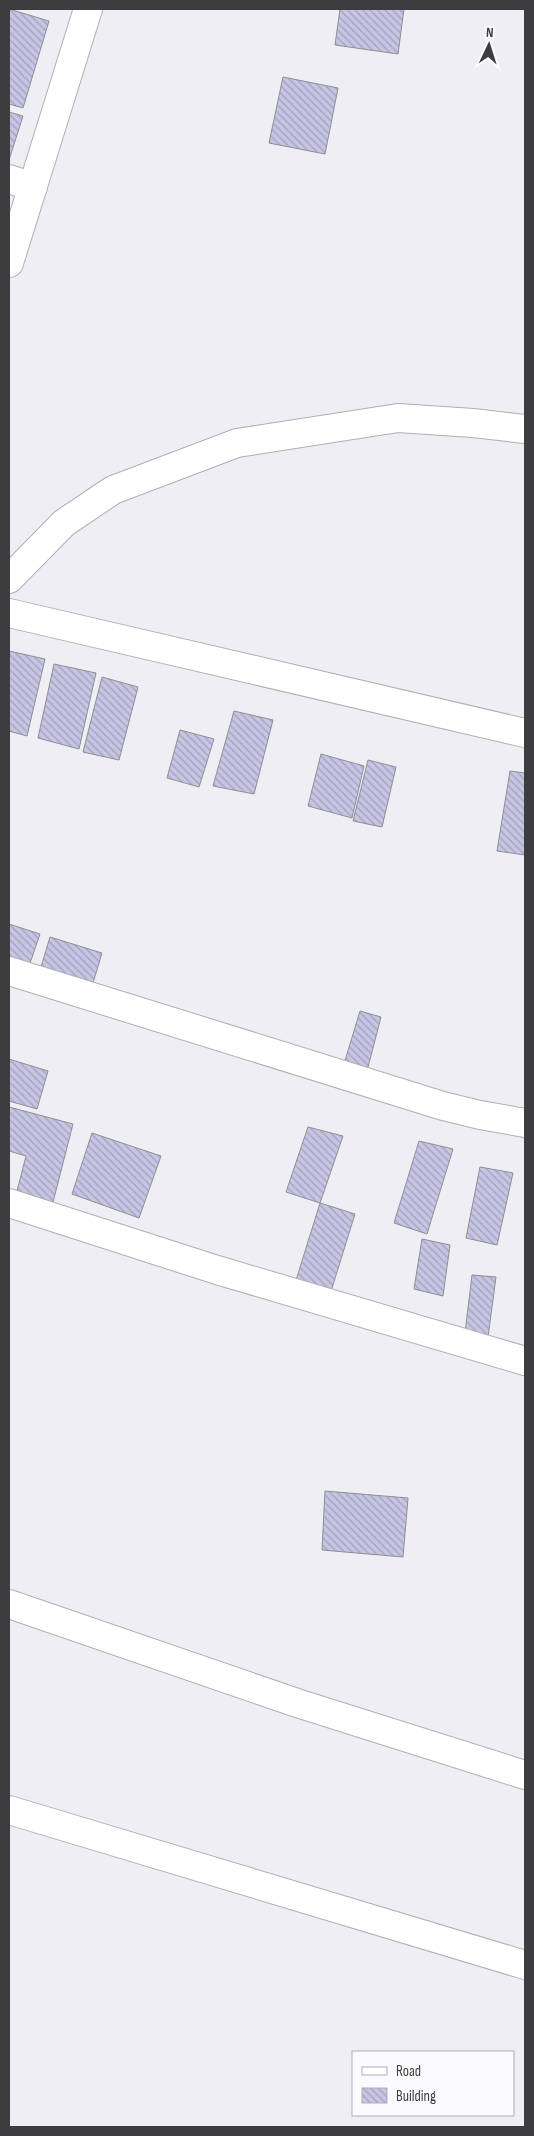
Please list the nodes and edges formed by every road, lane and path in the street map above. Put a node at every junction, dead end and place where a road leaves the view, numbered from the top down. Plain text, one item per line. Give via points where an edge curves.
1 (83, 10) edge
2 (21, 183) edge
3 (9, 263) edge
4 (525, 429) edge
5 (9, 579) edge
6 (9, 613) edge
7 (525, 732) edge
8 (9, 971) edge
9 (525, 1123) edge
10 (9, 1203) edge
11 (525, 1361) edge
12 (9, 1604) edge
13 (525, 1775) edge
14 (9, 1810) edge
15 (525, 1965) edge

1 - 2 street
2 - 3 street
4 - 5 street via 398,418 237,443 113,490 64,523
6 - 7 street
8 - 9 street via 443,1106
10 - 11 street via 218,1270
12 - 13 street via 297,1703
14 - 15 street

